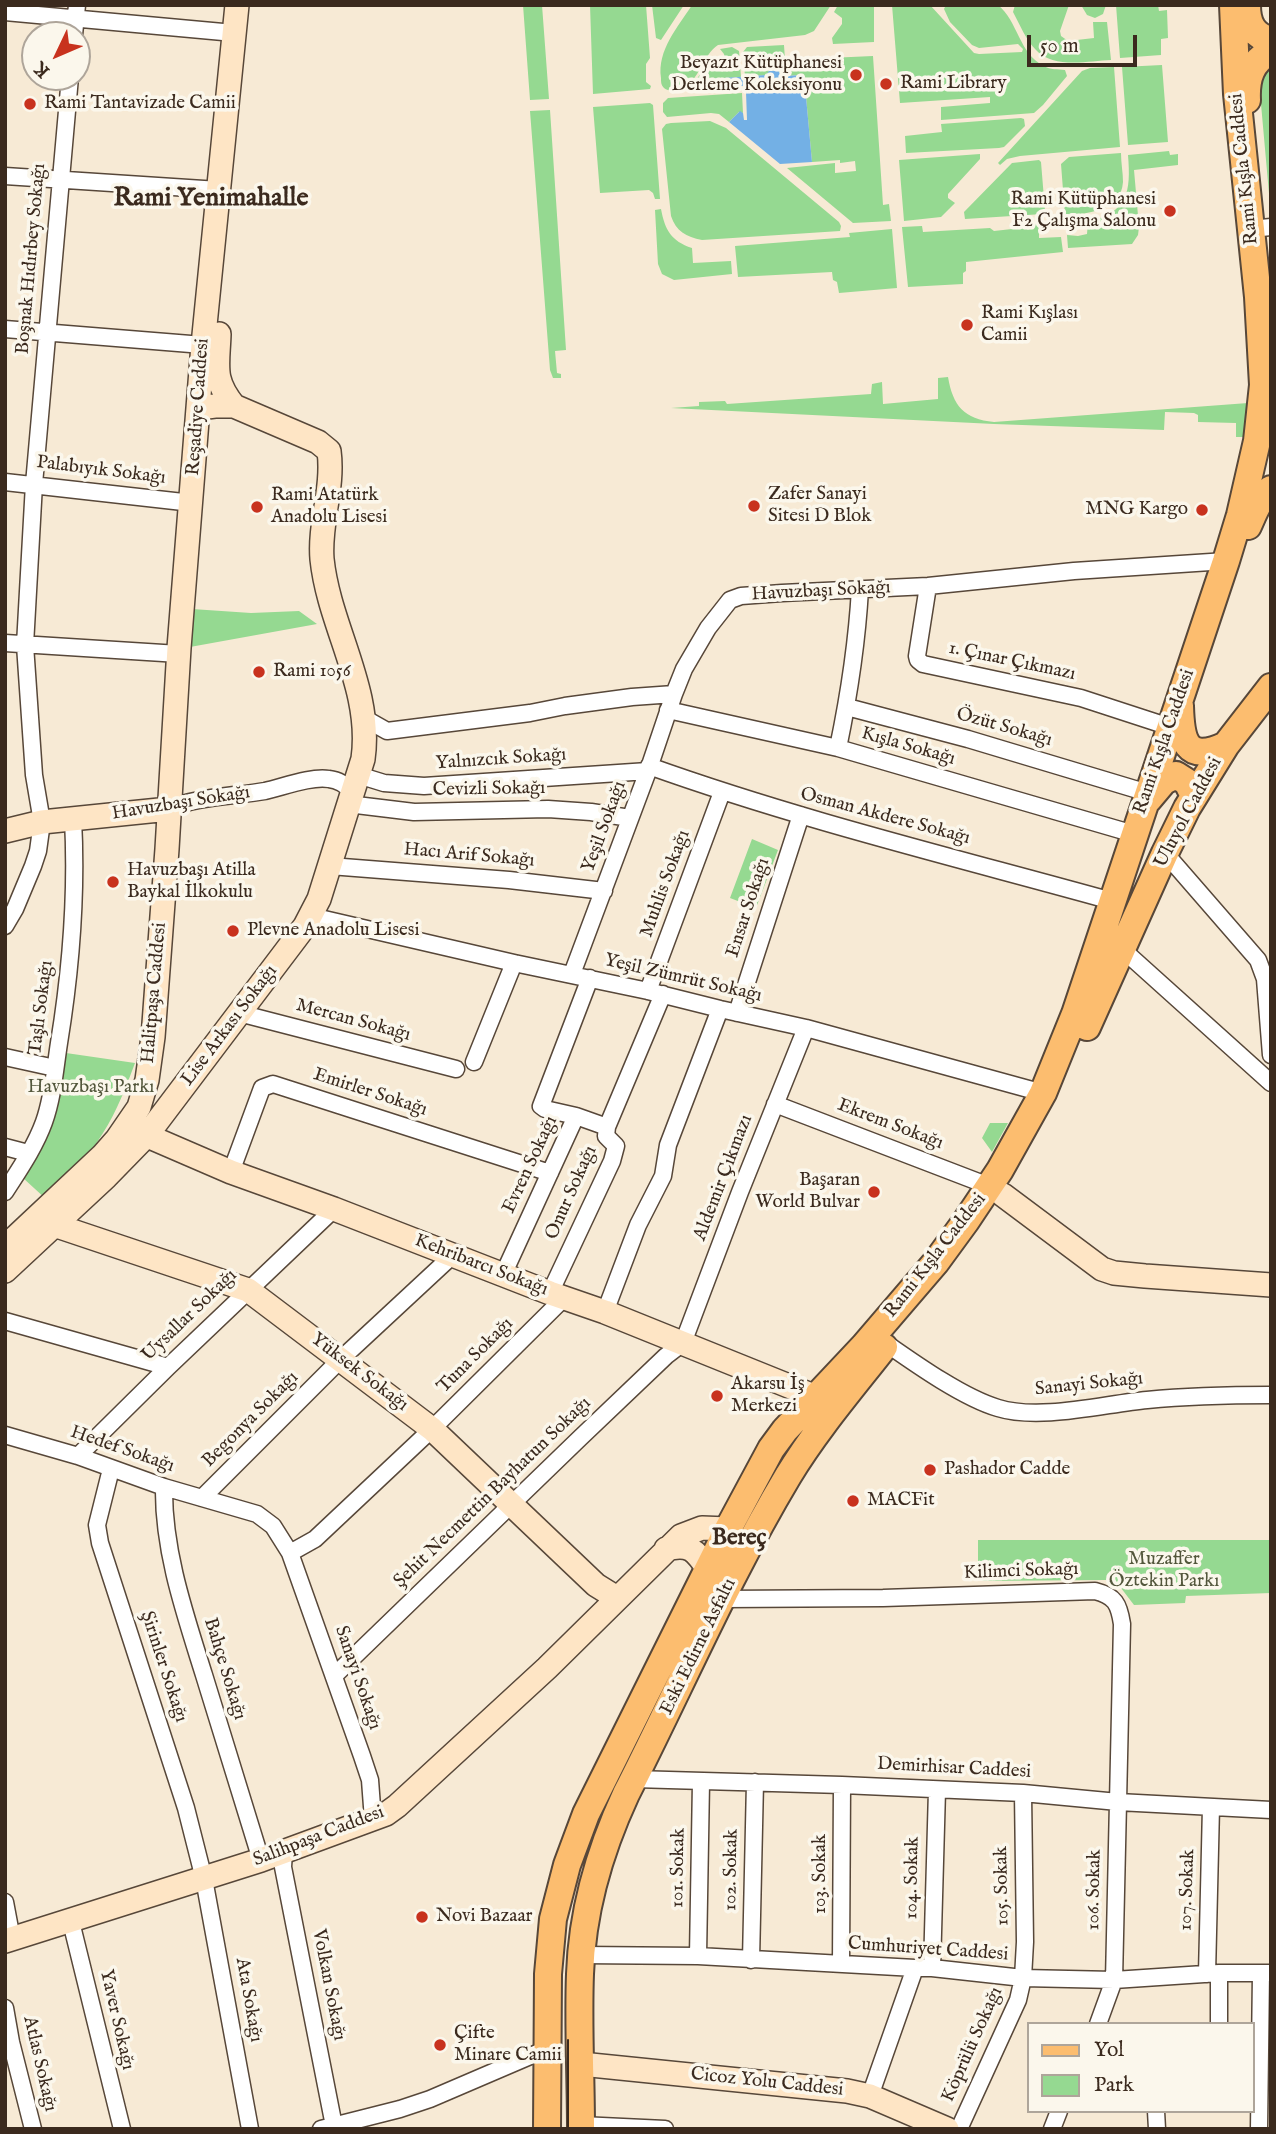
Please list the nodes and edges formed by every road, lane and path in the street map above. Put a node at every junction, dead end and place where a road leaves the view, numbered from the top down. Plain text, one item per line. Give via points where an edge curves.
1 (237, 5) edge
2 (249, 5) edge
3 (1233, 5) edge
4 (1247, 5) edge
5 (5, 12) edge
6 (76, 20) edge
7 (234, 33) junction
8 (1271, 40) edge
9 (1271, 51) edge
10 (69, 91) edge
11 (5, 176) edge
12 (60, 180) junction
13 (1248, 189) junction
14 (225, 191) junction
15 (1261, 228) edge
16 (1258, 302) junction
17 (5, 329) edge
18 (47, 332) junction
19 (203, 345) junction
20 (1271, 348) edge
21 (234, 406) junction
22 (199, 408) junction
23 (5, 482) edge
24 (34, 484) junction
25 (1271, 489) edge
26 (192, 502) junction
27 (1226, 561) junction
28 (928, 586) junction
29 (860, 589) junction
30 (5, 643) edge
31 (25, 645) junction
32 (179, 654) junction
33 (1271, 687) edge
34 (674, 694) junction
35 (1180, 698) junction
36 (847, 707) junction
37 (668, 710) junction
38 (364, 718) junction
39 (1170, 727) junction
40 (387, 731) junction
41 (1226, 745) junction
42 (838, 748) junction
43 (648, 769) junction
44 (355, 782) junction
45 (722, 792) junction
46 (1194, 796) junction
47 (1146, 799) junction
48 (169, 809) junction
49 (801, 815) junction
50 (73, 818) junction
51 (630, 818) junction
52 (42, 822) junction
53 (5, 831) edge
54 (1134, 834) junction
55 (1165, 853) junction
56 (330, 866) junction
57 (604, 891) junction
58 (1112, 901) junction
59 (311, 916) junction
60 (5, 926) edge
61 (1122, 949) junction
62 (514, 963) junction
63 (572, 974) junction
64 (590, 978) junction
65 (656, 992) junction
66 (720, 1009) junction
67 (239, 1013) junction
68 (737, 1013) junction
69 (806, 1028) junction
70 (1271, 1055) edge
71 (5, 1057) edge
72 (474, 1062) dead end
73 (55, 1068) junction
74 (456, 1069) dead end
75 (147, 1080) junction
76 (1271, 1083) edge
77 (1043, 1093) junction
78 (178, 1096) junction
79 (775, 1104) junction
80 (576, 1116) junction
81 (607, 1127) junction
82 (137, 1131) junction
83 (5, 1147) edge
84 (28, 1153) junction
85 (231, 1172) junction
86 (550, 1173) junction
87 (996, 1191) junction
88 (5, 1192) edge
89 (334, 1209) junction
90 (54, 1225) junction
91 (8, 1238) edge
92 (453, 1255) junction
93 (5, 1271) edge
94 (503, 1275) junction
95 (1271, 1285) edge
96 (248, 1290) junction
97 (557, 1296) junction
98 (605, 1312) junction
99 (5, 1321) edge
100 (683, 1343) junction
101 (887, 1344) junction
102 (341, 1359) junction
103 (168, 1367) junction
104 (1271, 1395) edge
105 (816, 1396) junction
106 (432, 1429) junction
107 (5, 1435) edge
108 (78, 1457) junction
109 (111, 1469) junction
110 (163, 1486) junction
111 (202, 1499) junction
112 (511, 1504) junction
113 (728, 1529) junction
114 (758, 1529) junction
115 (666, 1549) junction
116 (290, 1553) junction
117 (708, 1569) junction
118 (617, 1598) junction
119 (723, 1599) junction
120 (335, 1675) junction
121 (634, 1779) junction
122 (701, 1782) junction
123 (755, 1782) junction
124 (842, 1784) junction
125 (937, 1790) junction
126 (1023, 1793) junction
127 (1118, 1802) junction
128 (1211, 1807) junction
129 (1271, 1810) edge
130 (373, 1820) junction
131 (285, 1852) junction
132 (261, 1860) junction
133 (204, 1879) junction
134 (558, 1896) junction
135 (5, 1902) edge
136 (74, 1921) junction
137 (9, 1940) edge
138 (581, 1955) junction
139 (698, 1956) junction
140 (751, 1960) junction
141 (841, 1965) junction
142 (915, 1968) junction
143 (932, 1968) junction
144 (1213, 1973) junction
145 (1266, 1973) edge
146 (1023, 1978) junction
147 (1114, 1980) junction
148 (5, 2008) edge
149 (1099, 2022) edge
150 (1219, 2022) edge
151 (8, 2043) edge
152 (549, 2048) junction
153 (581, 2064) junction
154 (870, 2096) junction
155 (328, 2127) edge
156 (581, 2127) edge
157 (33, 2129) edge
158 (122, 2129) edge
159 (250, 2129) edge
160 (547, 2129) edge
161 (665, 2129) edge
162 (947, 2129) edge
163 (959, 2129) edge
164 (1259, 2129) edge

1 - 7 main road, Reşadiye Caddesi
2 - 14 main road, Reşadiye Caddesi
3 - 13 main road, Rami Kışla Caddesi
4 - 8 main road via 1254,32
5 - 6 street
6 - 7 street
7 - 14 main road, Reşadiye Caddesi
9 - 13 main road via 1258,59 1248,78 1252,162
10 - 12 street, Boşnak Hıdırbey Sokağı
11 - 12 street
12 - 14 street
12 - 18 street, Boşnak Hıdırbey Sokağı
13 - 15 main road, Rami Kışla Caddesi
14 - 19 main road, Reşadiye Caddesi
14 - 21 main road, Reşadiye Caddesi via 218,382
15 - 16 main road, Rami Kışla Caddesi
16 - 20 main road
16 - 27 main road, Rami Kışla Caddesi via 1261,412
17 - 18 street
18 - 19 street
18 - 24 street, Boşnak Hıdırbey Sokağı
19 - 22 main road, Reşadiye Caddesi
21 - 22 main road
21 - 38 main road, Lise Arkası Sokağı via 329,451 322,556
22 - 26 main road, Reşadiye Caddesi
23 - 24 street, Palabıyık Sokağı
24 - 26 street, Palabıyık Sokağı
24 - 31 street, Boşnak Hıdırbey Sokağı
25 - 27 main road
26 - 32 main road, Reşadiye Caddesi
27 - 28 street, Havuzbaşı Sokağı
27 - 35 main road, Rami Kışla Caddesi
28 - 29 street, Havuzbaşı Sokağı
28 - 39 street, 1. Çınar Çıkmazı via 916,656 923,664 1081,698
29 - 34 street, Havuzbaşı Sokağı via 730,600 708,628
29 - 36 street
30 - 31 street
31 - 32 street
31 - 52 street, Boşnak Hıdırbey Sokağı
32 - 48 main road, Reşadiye Caddesi
33 - 41 main road, Uluyol Caddesi
34 - 37 street, Yeşil Sokağı
34 - 40 street
35 - 39 main road, Rami Kışla Caddesi
35 - 41 main road via 1185,744 1208,752
36 - 42 street
36 - 47 street, Özüt Sokağı via 968,739
37 - 42 street, Kışla Sokağı
37 - 43 street, Yeşil Sokağı
38 - 40 street
38 - 44 main road, Lise Arkası Sokağı via 365,742
39 - 47 main road, Rami Kışla Caddesi
40 - 44 street
41 - 46 main road, Uluyol Caddesi
42 - 54 street, Kışla Sokağı
43 - 44 street, Yalnızcık Sokağı via 424,786
43 - 45 street, Osman Akdere Sokağı
43 - 51 street, Yeşil Sokağı
44 - 48 street, Havuzbaşı Sokağı via 319,778
44 - 51 street, Cevizli Sokağı via 414,812 548,810
44 - 56 main road, Lise Arkası Sokağı
45 - 49 street, Osman Akdere Sokağı
45 - 65 street, Muhlis Sokağı
46 - 47 main road via 1187,782 1176,775
46 - 55 main road, Uluyol Caddesi
47 - 54 main road, Rami Kışla Caddesi
48 - 50 main road, Havuzbaşı Sokağı
48 - 75 main road, Halitpaşa Caddesi
49 - 58 street, Osman Akdere Sokağı
49 - 68 street, Ensar Sokağı
50 - 52 main road, Havuzbaşı Sokağı
50 - 73 street, Taşlı Sokağı via 76,884
51 - 57 street, Yeşil Sokağı
52 - 53 main road, Havuzbaşı Sokağı
52 - 60 street, Boşnak Hıdırbey Sokağı via 33,866
54 - 58 main road, Rami Kışla Caddesi
55 - 61 main road, Uluyol Caddesi
55 - 70 street via 1258,960 1265,979
56 - 57 street, Hacı Arif Sokağı
56 - 59 main road, Lise Arkası Sokağı
57 - 63 street, Yeşil Sokağı
58 - 77 main road, Rami Kışla Caddesi
59 - 62 street, Yeşil Zümrüt Sokağı
59 - 67 main road, Lise Arkası Sokağı
61 - 76 street
61 - 87 main road, Rami Kışla Caddesi via 1047,1118
62 - 63 street, Yeşil Zümrüt Sokağı
62 - 72 street
63 - 64 street, Yeşil Zümrüt Sokağı
64 - 65 street, Yeşil Zümrüt Sokağı
64 - 80 street, Evren Sokağı via 541,1106
65 - 66 street, Yeşil Zümrüt Sokağı
65 - 81 street, Onur Sokağı
66 - 68 street, Yeşil Zümrüt Sokağı
66 - 98 street via 668,1145 663,1177 638,1225
67 - 74 street, Mercan Sokağı
67 - 78 main road, Lise Arkası Sokağı
68 - 69 street, Yeşil Zümrüt Sokağı
69 - 77 street, Yeşil Zümrüt Sokağı
69 - 79 street, Aldemir Çıkmazı
71 - 73 street
73 - 84 street, Taşlı Sokağı via 44,1121
75 - 78 main road
75 - 82 main road, Halitpaşa Caddesi
77 - 87 main road, Rami Kışla Caddesi
78 - 82 main road, Lise Arkası Sokağı
79 - 87 street, Ekrem Sokağı
79 - 100 street, Aldemir Çıkmazı
80 - 81 street
80 - 86 street, Evren Sokağı
81 - 97 street, Onur Sokağı via 606,1136 616,1146 612,1161
82 - 85 main road, Kehribarcı Sokağı
82 - 90 main road, Halitpaşa Caddesi via 130,1155
82 - 91 main road, Halitpaşa Caddesi
83 - 84 street
84 - 88 street, Taşlı Sokağı
85 - 86 street, Emirler Sokağı via 262,1088 273,1084
85 - 89 main road, Kehribarcı Sokağı
86 - 94 street, Evren Sokağı
87 - 95 main road via 1101,1269
87 - 101 main road, Eski Edirne Asfaltı via 951,1268
87 - 105 main road, Rami Kışla Caddesi
89 - 92 main road, Kehribarcı Sokağı
89 - 96 street, Uysallar Sokağı
90 - 93 main road, Halitpaşa Caddesi
90 - 96 main road, Yüksek Sokağı
92 - 94 main road, Kehribarcı Sokağı
92 - 102 street, Begonya Sokağı
94 - 97 main road, Kehribarcı Sokağı
96 - 102 main road, Yüksek Sokağı
96 - 103 street, Uysallar Sokağı
97 - 98 main road, Kehribarcı Sokağı
97 - 106 street, Tuna Sokağı
98 - 100 main road, Kehribarcı Sokağı
99 - 103 street
100 - 105 main road, Kehribarcı Sokağı
100 - 112 street, Şehit Necmettin Bayhatun Sokağı
101 - 104 street, Sanayi Sokağı via 976,1399 1022,1413 1152,1399
101 - 114 main road, Eski Edirne Asfaltı via 808,1445
102 - 106 main road, Yüksek Sokağı
102 - 111 street, Begonya Sokağı
103 - 108 street, Uysallar Sokağı
105 - 113 main road, Eski Edirne Asfaltı via 776,1440
106 - 112 main road, Yüksek Sokağı
106 - 116 street, Tuna Sokağı via 315,1539
107 - 108 street, Hedef Sokağı
108 - 109 street, Hedef Sokağı
109 - 110 street, Hedef Sokağı
109 - 133 street, Şirinler Sokağı via 97,1525 100,1543 186,1808
110 - 111 street, Hedef Sokağı
110 - 132 street, Bahçe Sokağı via 171,1559
111 - 116 street, Hedef Sokağı via 257,1514 273,1526
112 - 118 main road, Yüksek Sokağı via 596,1586
112 - 120 street, Şehit Necmettin Bayhatun Sokağı
113 - 114 main road
113 - 115 main road, Salihpaşa Caddesi via 695,1530
113 - 117 main road, Eski Edirne Asfaltı
114 - 119 main road, Eski Edirne Asfaltı
115 - 117 main road via 690,1548
115 - 118 main road, Salihpaşa Caddesi
116 - 120 street, Sanayi Sokağı
117 - 134 main road, Eski Edirne Asfaltı via 586,1814
118 - 130 main road, Salihpaşa Caddesi via 397,1806
119 - 121 main road, Eski Edirne Asfaltı
119 - 127 street, Kilimci Sokağı via 1107,1594 1116,1602 1122,1624
120 - 130 street, Sanayi Sokağı via 370,1780
121 - 122 street, Demirhisar Caddesi
121 - 138 main road, Eski Edirne Asfaltı via 598,1866
122 - 123 street, Demirhisar Caddesi
122 - 139 street, 101. Sokak
123 - 124 street, Demirhisar Caddesi
123 - 140 street, 102. Sokak
124 - 125 street, Demirhisar Caddesi
124 - 141 street, 103. Sokak
125 - 126 street, Demirhisar Caddesi
125 - 143 street, 104. Sokak
126 - 127 street, Demirhisar Caddesi
126 - 146 street, 105. Sokak
127 - 128 street, Demirhisar Caddesi
127 - 147 street, 106. Sokak
128 - 129 street, Demirhisar Caddesi
128 - 144 street, 107. Sokak
130 - 131 main road, Salihpaşa Caddesi
131 - 132 main road, Salihpaşa Caddesi
131 - 155 street, Volkan Sokağı via 283,1867
132 - 133 main road, Salihpaşa Caddesi
133 - 136 main road, Salihpaşa Caddesi
133 - 159 street, Ata Sokağı
134 - 138 main road via 564,1943
134 - 152 main road, Eski Edirne Asfaltı via 548,1974
135 - 137 street
136 - 137 main road, Salihpaşa Caddesi
136 - 158 street, Yaver Sokağı
138 - 139 street, Cumhuriyet Caddesi
138 - 153 main road, Eski Edirne Asfaltı
139 - 140 street, Cumhuriyet Caddesi
140 - 141 street, Cumhuriyet Caddesi
141 - 142 street, Cumhuriyet Caddesi
142 - 143 street, Cumhuriyet Caddesi
142 - 154 street
143 - 146 street, Cumhuriyet Caddesi
144 - 145 street, Cumhuriyet Caddesi
144 - 147 street, Cumhuriyet Caddesi
144 - 150 street, 107. Sokak
145 - 164 street
146 - 147 street, Cumhuriyet Caddesi
146 - 163 street, Köprülü Sokağı via 1018,2000
147 - 149 street, 106. Sokak
148 - 151 street, Atlas Sokağı
151 - 157 street, Atlas Sokağı
152 - 155 street via 430,2099
152 - 160 main road, Eski Edirne Asfaltı
153 - 154 main road, Cicoz Yolu Caddesi
153 - 156 main road, Eski Edirne Asfaltı
154 - 162 main road, Cicoz Yolu Caddesi
156 - 161 street

